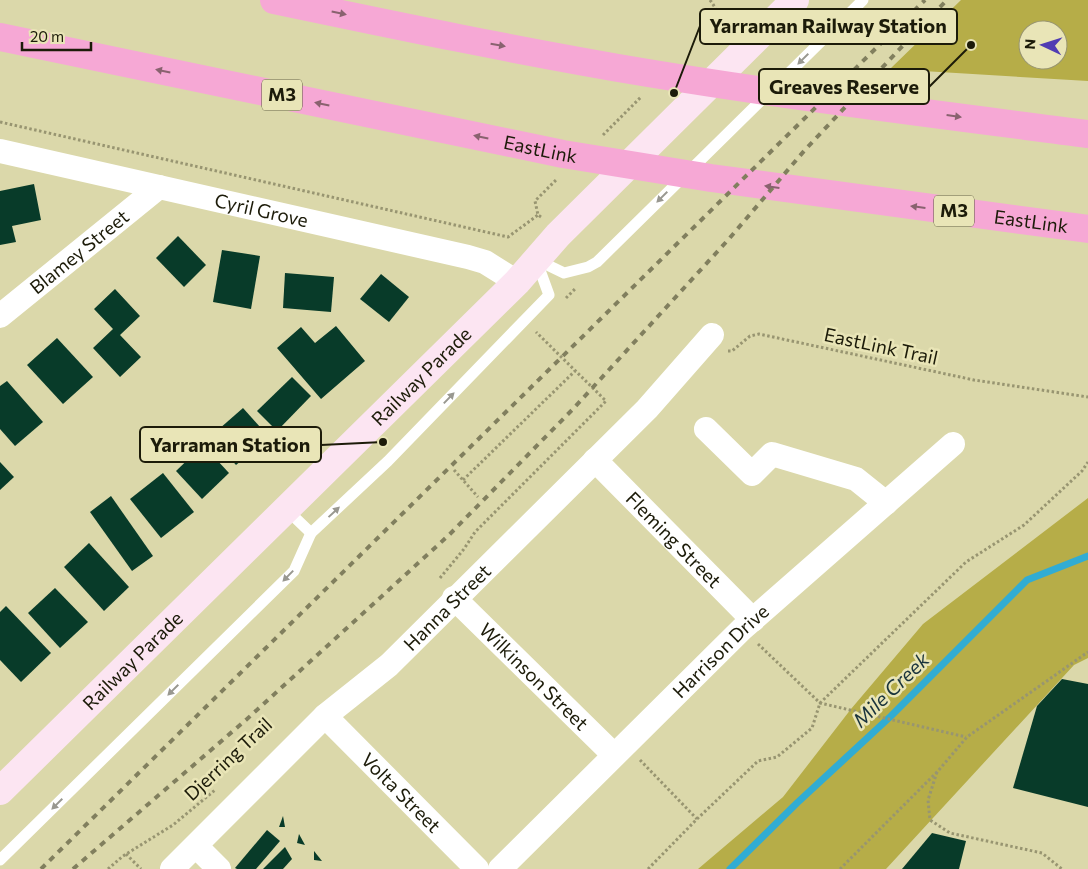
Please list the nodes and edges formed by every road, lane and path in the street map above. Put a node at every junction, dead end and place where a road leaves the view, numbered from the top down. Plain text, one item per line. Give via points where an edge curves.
1 (274, 0) edge
2 (710, 0) edge
3 (795, 0) edge
4 (863, 0) edge
5 (0, 37) edge
6 (714, 42) dead end
7 (645, 84) junction
8 (0, 122) edge
9 (1088, 134) edge
10 (596, 141) dead end
11 (0, 151) edge
12 (563, 164) junction
13 (159, 187) junction
14 (538, 215) junction
15 (1088, 229) edge
16 (558, 235) junction
17 (536, 260) junction
18 (517, 282) junction
19 (0, 316) edge
20 (535, 330) dead end
21 (707, 340) joint
22 (575, 371) junction
23 (1088, 397) edge
24 (706, 429) dead end
25 (953, 444) dead end
26 (595, 460) junction
27 (1088, 462) edge
28 (454, 470) dead end
29 (464, 480) junction
30 (478, 497) dead end
31 (886, 502) junction
32 (286, 509) junction
33 (311, 533) junction
34 (447, 591) junction
35 (747, 624) junction
36 (1088, 652) edge
37 (820, 703) junction
38 (326, 716) junction
39 (967, 737) junction
40 (620, 750) junction
41 (938, 771) junction
42 (216, 789) dead end
43 (0, 791) edge
44 (696, 819) junction
45 (196, 846) junction
46 (126, 854) junction
47 (0, 860) edge
48 (108, 869) edge
49 (141, 869) edge
50 (172, 869) edge
51 (219, 869) edge
52 (477, 869) edge
53 (500, 869) edge
54 (648, 869) edge
55 (840, 869) edge
56 (1062, 869) edge

1 -> 7 highway via 442,35
2 - 6 path via 720,22
3 - 16 main road, Railway Parade
4 -> 17 lane via 597,262 564,273
12 -> 5 highway, EastLink / M3
7 -> 9 highway via 792,96
7 - 10 path
8 - 14 path via 508,237
11 - 13 street, Cyril Grove
12 - 14 path via 535,201
15 -> 12 highway, EastLink / M3 via 711,178
13 - 18 street, Cyril Grove via 468,257 485,262
13 - 19 street, Blamey Street
14 - 16 path
16 - 17 main road, Railway Parade
17 - 18 main road, Railway Parade
33 -> 17 lane via 388,461 550,294
18 - 32 main road, Railway Parade
20 - 22 path
21 - 23 path, EastLink Trail via 732,351 750,336 759,334 974,380
21 - 26 street, Hanna Street via 654,401
22 - 29 path
22 - 34 path via 606,401 475,532 440,578
24 - 31 street via 752,474 772,454 856,479
25 - 31 street, Harrison Drive
26 - 34 street, Hanna Street
26 - 35 street, Fleming Street
27 - 37 path via 1024,526 966,562
28 - 29 path
29 - 30 path
31 - 35 street, Harrison Drive
32 - 33 lane
32 - 43 main road, Railway Parade
33 -> 47 lane via 294,571
34 - 38 street, Hanna Street via 389,665
34 - 40 street, Wilkinson Street
35 - 37 path
35 - 40 street, Harrison Drive
36 - 39 path
37 - 39 path
37 - 44 path via 812,728 777,757 758,761
38 - 45 street, Hanna Street
38 - 52 street, Volta Street
39 - 41 path
40 - 44 path
40 - 53 street, Harrison Drive
41 - 55 path
41 - 56 path via 928,800 930,820 950,833 1042,853
42 - 46 path, Djerring Trail via 173,825
44 - 54 path
45 - 50 street, Hanna Street
45 - 51 street
46 - 48 path, Djerring Trail
46 - 49 path

